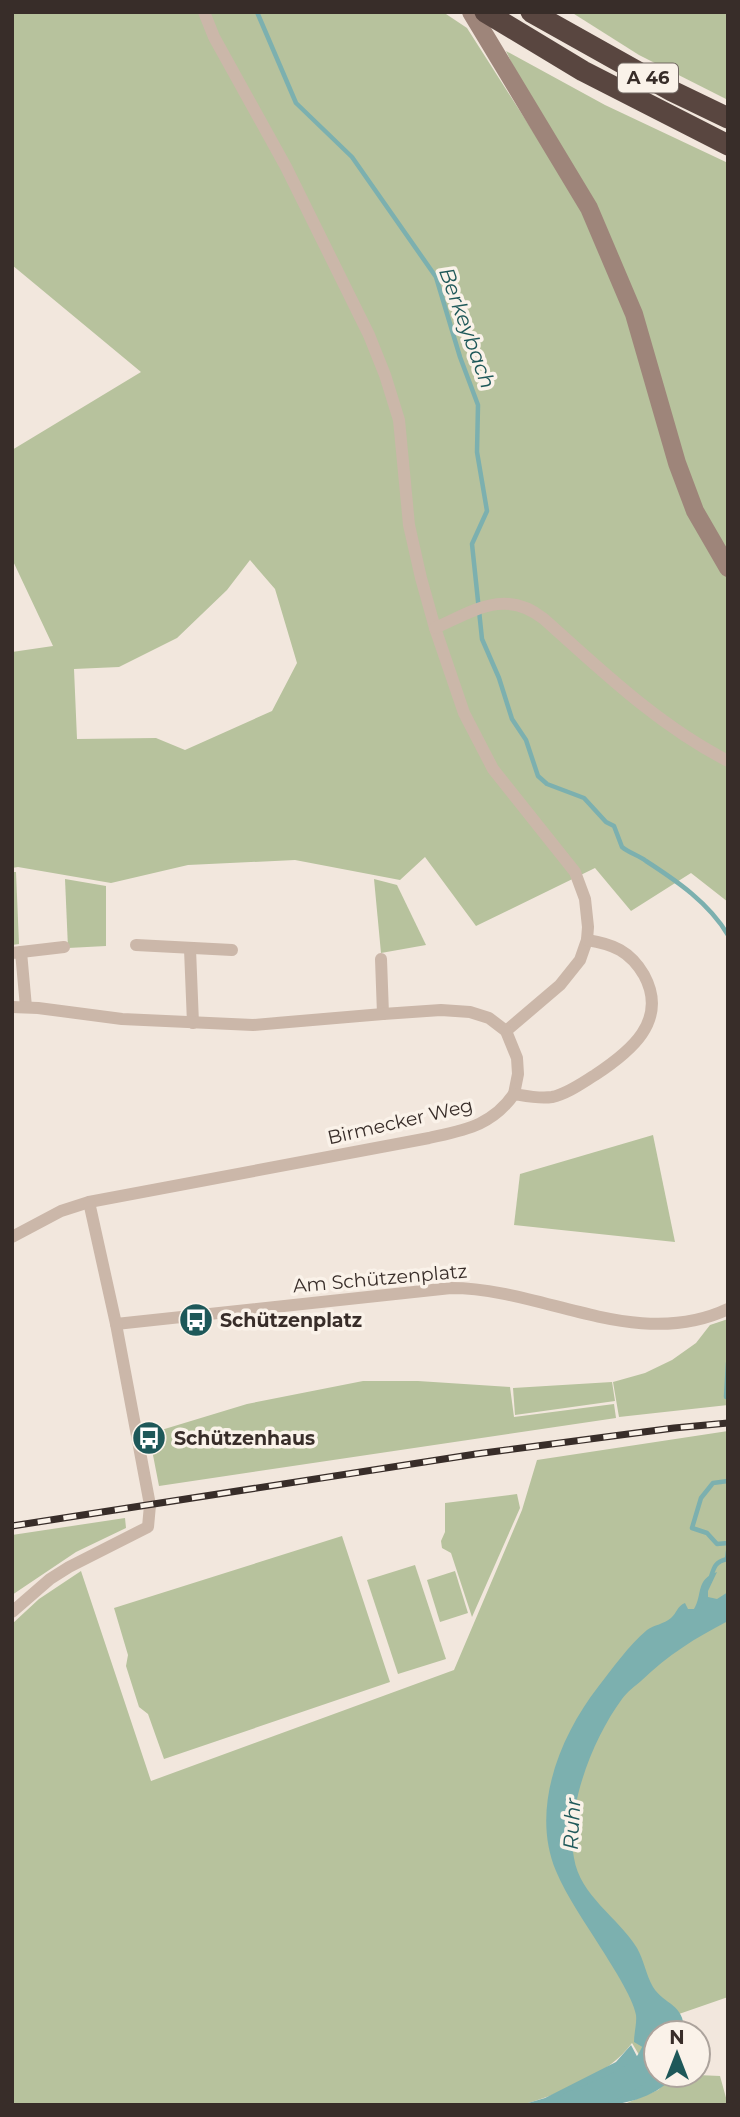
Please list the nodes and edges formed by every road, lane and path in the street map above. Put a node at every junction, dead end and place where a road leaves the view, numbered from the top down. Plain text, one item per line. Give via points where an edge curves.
1 (204, 12) edge
2 (471, 12) edge
3 (485, 12) edge
4 (531, 12) edge
5 (728, 118) edge
6 (728, 145) edge
7 (728, 568) edge
8 (435, 628) junction
9 (728, 761) edge
10 (587, 940) junction
11 (136, 946) dead end
12 (64, 947) dead end
13 (190, 949) junction
14 (232, 950) dead end
15 (17, 952) edge
16 (381, 959) dead end
17 (12, 1007) edge
18 (26, 1007) junction
19 (383, 1014) junction
20 (193, 1023) junction
21 (506, 1031) junction
22 (514, 1094) junction
23 (89, 1202) junction
24 (12, 1237) edge
25 (728, 1309) edge
26 (116, 1324) junction
27 (12, 1612) edge

1 - 8 street via 286,167 385,375 399,420 409,525
2 - 7 street via 589,208 634,314 695,510
3 - 6 highway, A 46 via 583,71
4 - 5 highway, A 46
8 - 9 street via 491,604 528,608 660,720
8 - 10 street via 464,713 484,754 575,872 585,899
10 - 21 street via 567,978
10 - 22 street via 617,946 640,969 652,1003 645,1031 634,1047 568,1091 547,1097
11 - 13 street
12 - 15 street
13 - 14 street
13 - 20 street
15 - 18 street
16 - 19 street
17 - 18 street
18 - 20 street
19 - 20 street via 287,1023
19 - 21 street via 470,1012 489,1018
21 - 22 street via 517,1058
22 - 23 street, Birmecker Weg via 496,1115 453,1132
23 - 24 street, Birmecker Weg
23 - 26 street
25 - 26 street, Am Schützenplatz via 683,1321 634,1322 511,1294 451,1288
26 - 27 street via 150,1505 148,1527 69,1567

